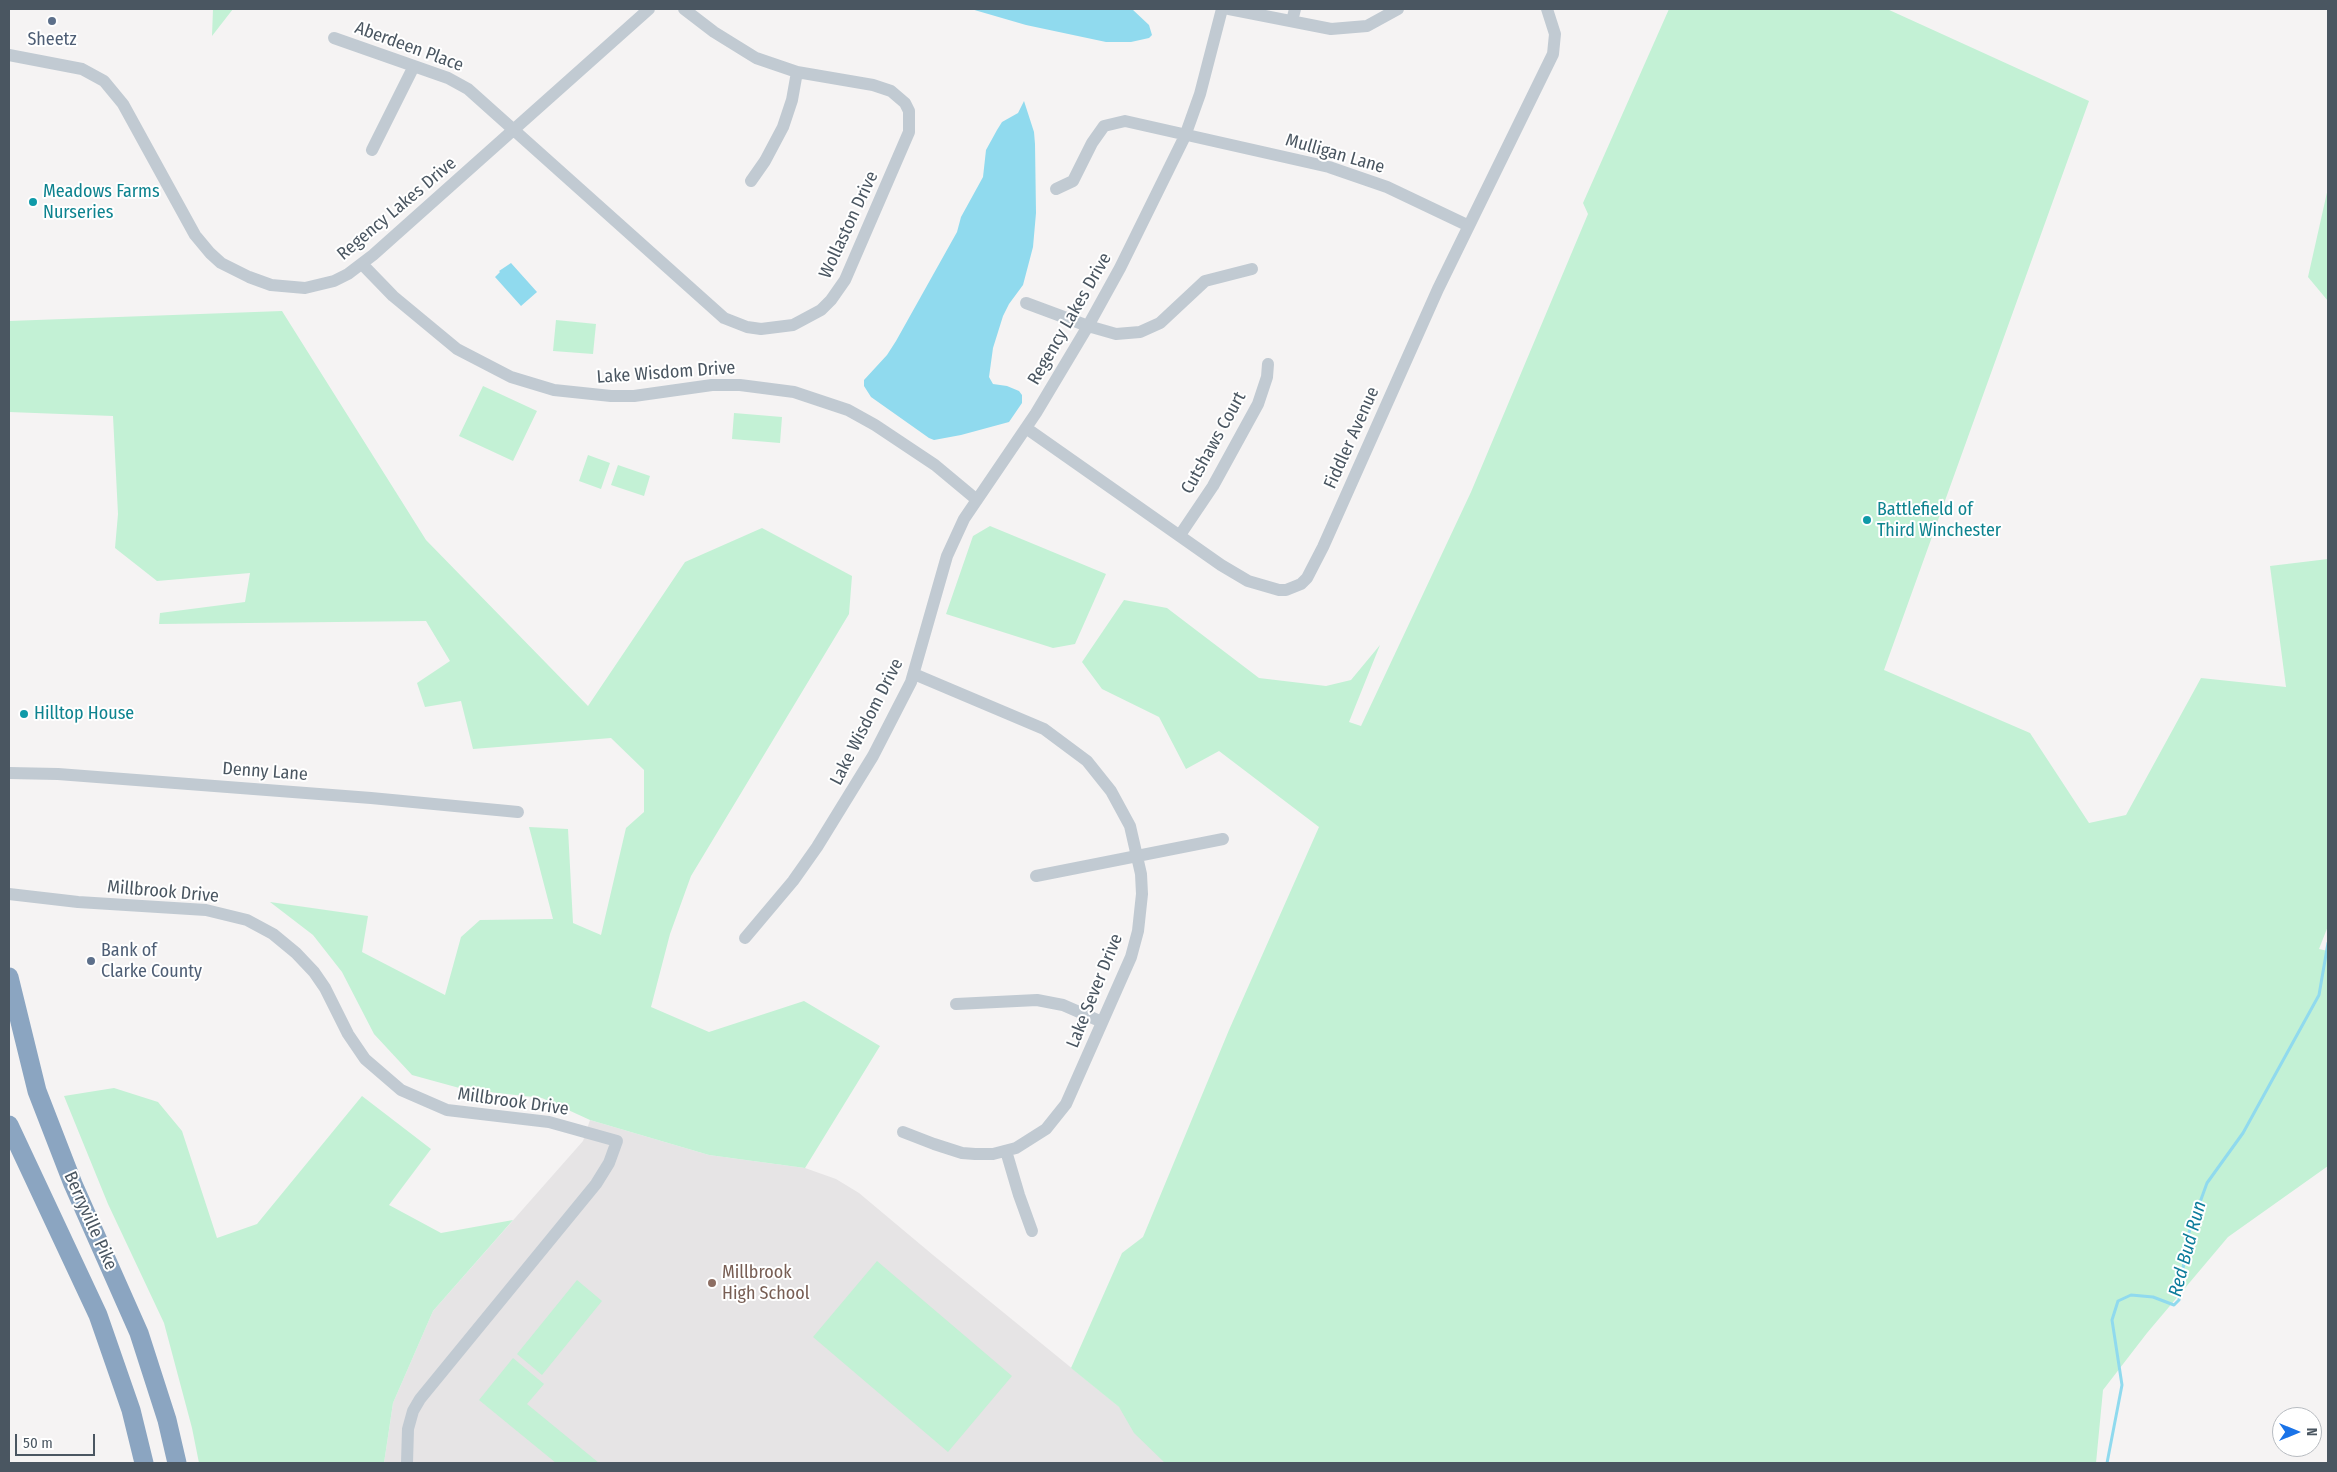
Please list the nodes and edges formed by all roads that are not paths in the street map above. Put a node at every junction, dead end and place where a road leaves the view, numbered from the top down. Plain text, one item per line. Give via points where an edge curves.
1 (649, 9) edge
2 (684, 9) edge
3 (1222, 9) edge
4 (1229, 9) edge
5 (1398, 9) edge
6 (1547, 9) edge
7 (1293, 15) edge
8 (334, 38) dead end
9 (9, 55) edge
10 (414, 66) junction
11 (798, 72) junction
12 (515, 129) junction
13 (1185, 136) junction
14 (372, 150) dead end
15 (751, 181) dead end
16 (1056, 190) dead end
17 (1469, 226) junction
18 (362, 264) junction
19 (1252, 269) dead end
20 (1026, 303) dead end
21 (1088, 326) junction
22 (1268, 364) dead end
23 (1026, 428) junction
24 (977, 500) junction
25 (1180, 535) junction
26 (914, 674) junction
27 (9, 773) edge
28 (518, 812) dead end
29 (1223, 839) dead end
30 (1138, 856) junction
31 (1036, 876) dead end
32 (9, 894) edge
33 (745, 938) dead end
34 (9, 977) edge
35 (956, 1004) dead end
36 (1102, 1022) junction
37 (9, 1125) edge
38 (903, 1132) dead end
39 (1006, 1151) junction
40 (1032, 1231) dead end
41 (144, 1463) edge
42 (177, 1463) edge
43 (407, 1463) edge

1 - 12 street, Regency Lakes Drive
2 - 11 street, Wollaston Drive via 736,47 756,58
3 - 13 street, Regency Lakes Drive via 1200,94
4 - 7 street
5 - 7 street via 1366,26 1331,29
6 - 17 street, Fiddler Avenue via 1555,34 1553,54
8 - 10 street, Aberdeen Place
9 - 18 street, Regency Lakes Drive via 82,69 112,88 195,235 221,263 271,285 305,288 334,282
10 - 12 street, Aberdeen Place via 468,88
10 - 14 street
11 - 12 street, Wollaston Drive via 890,91 905,103 910,132 845,280 821,310 786,327 754,328 724,318
11 - 15 street via 783,127
12 - 18 street, Regency Lakes Drive
13 - 16 street, Mulligan Lane via 1125,121 1104,126 1072,180
13 - 17 street, Mulligan Lane via 1329,167 1388,188
13 - 21 street, Regency Lakes Drive
17 - 25 street, Fiddler Avenue via 1307,578 1286,590 1263,587 1221,565
18 - 24 street, Lake Wisdom Drive via 393,296 457,349 504,374 538,386 583,394 634,396 712,385 768,387 818,398 859,416 927,459
19 - 21 street via 1205,281 1160,323 1140,332 1116,334
20 - 21 street
21 - 23 street, Regency Lakes Drive
22 - 25 street, Cutshaws Court via 1258,404 1213,486
23 - 24 street, Regency Lakes Drive
23 - 25 street, Fiddler Avenue
24 - 26 street, Lake Wisdom Drive via 947,556
26 - 30 street, Lake Sever Drive via 1023,719 1072,748 1111,791 1130,826
26 - 33 street, Lake Wisdom Drive via 840,813 793,881
27 - 28 street, Denny Lane via 352,796
29 - 30 street
30 - 31 street
30 - 36 street, Lake Sever Drive via 1142,894 1138,931 1131,957
32 - 43 street, Millbrook Drive via 206,910 247,920 273,934 296,953 325,988 348,1034 365,1059 401,1090 447,1110 549,1122 617,1141 596,1184 420,1398 408,1429
34 - 42 highway, Berryville Pike via 37,1090 73,1184 139,1333
35 - 36 street via 1037,1000 1063,1005
36 - 39 street, Lake Sever Drive via 1057,1118 1032,1140
37 - 41 highway, Berryville Pike via 98,1315 126,1394
38 - 39 street, Lake Sever Drive via 962,1153
39 - 40 street

